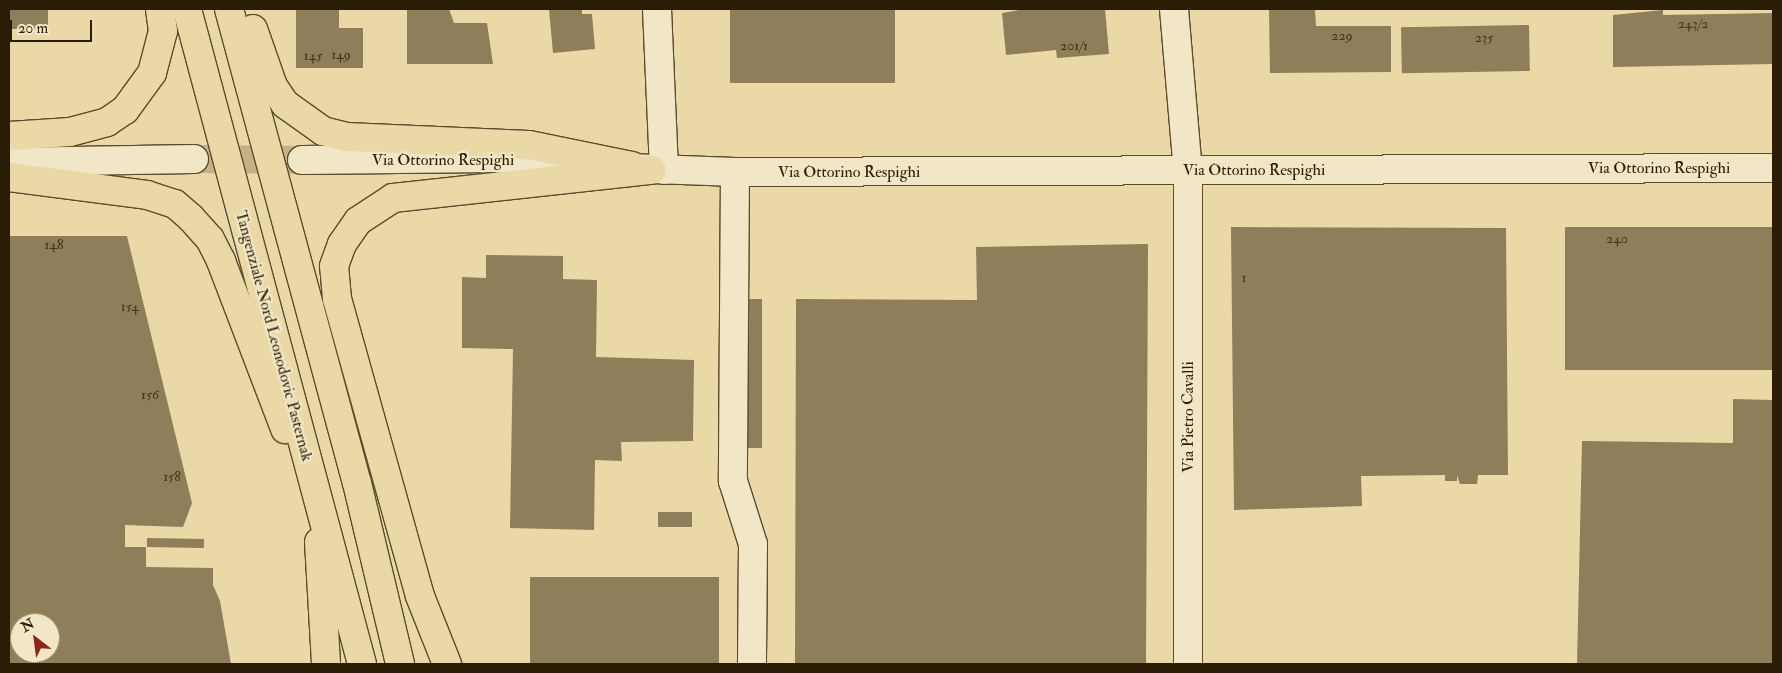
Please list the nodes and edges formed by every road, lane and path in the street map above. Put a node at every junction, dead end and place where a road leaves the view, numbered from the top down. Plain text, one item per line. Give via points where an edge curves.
1 (160, 9) edge
2 (187, 9) edge
3 (229, 9) edge
4 (247, 9) edge
5 (657, 9) edge
6 (1174, 9) edge
7 (9, 136) edge
8 (194, 159) tunnel mouth
9 (302, 160) tunnel mouth
10 (9, 162) edge
11 (1773, 168) edge
12 (657, 170) junction
13 (1188, 170) junction
14 (735, 172) junction
15 (9, 176) edge
16 (357, 483) junction
17 (319, 505) junction
18 (326, 664) edge
19 (362, 664) edge
20 (400, 664) edge
21 (431, 664) edge
22 (446, 664) edge
23 (752, 664) edge
24 (1188, 664) edge

1 - 7 highway via 163,31 152,73 125,110 107,122 70,132
2 - 17 highway, Tangenziale Nord Leonodovic Pasternak
3 - 16 highway
4 - 12 highway via 273,86 302,120 323,131 347,138 529,145
5 - 12 street
6 - 13 street, Via Pietro Cavalli
8 - 10 street
9 - 12 street, Via Ottorino Respighi via 495,158
11 - 13 street, Via Ottorino Respighi
12 - 14 street, Via Ottorino Respighi
12 - 22 highway via 394,198 358,221 342,244 334,266 337,299 420,596
13 - 14 street, Via Ottorino Respighi
13 - 24 street, Via Pietro Cavalli
14 - 23 street via 733,481 753,544
15 - 17 highway via 146,195 175,204 192,218 210,239 221,261 269,392
16 - 20 highway
16 - 21 highway
17 - 18 highway
17 - 19 highway, Tangenziale Nord Leonodovic Pasternak

